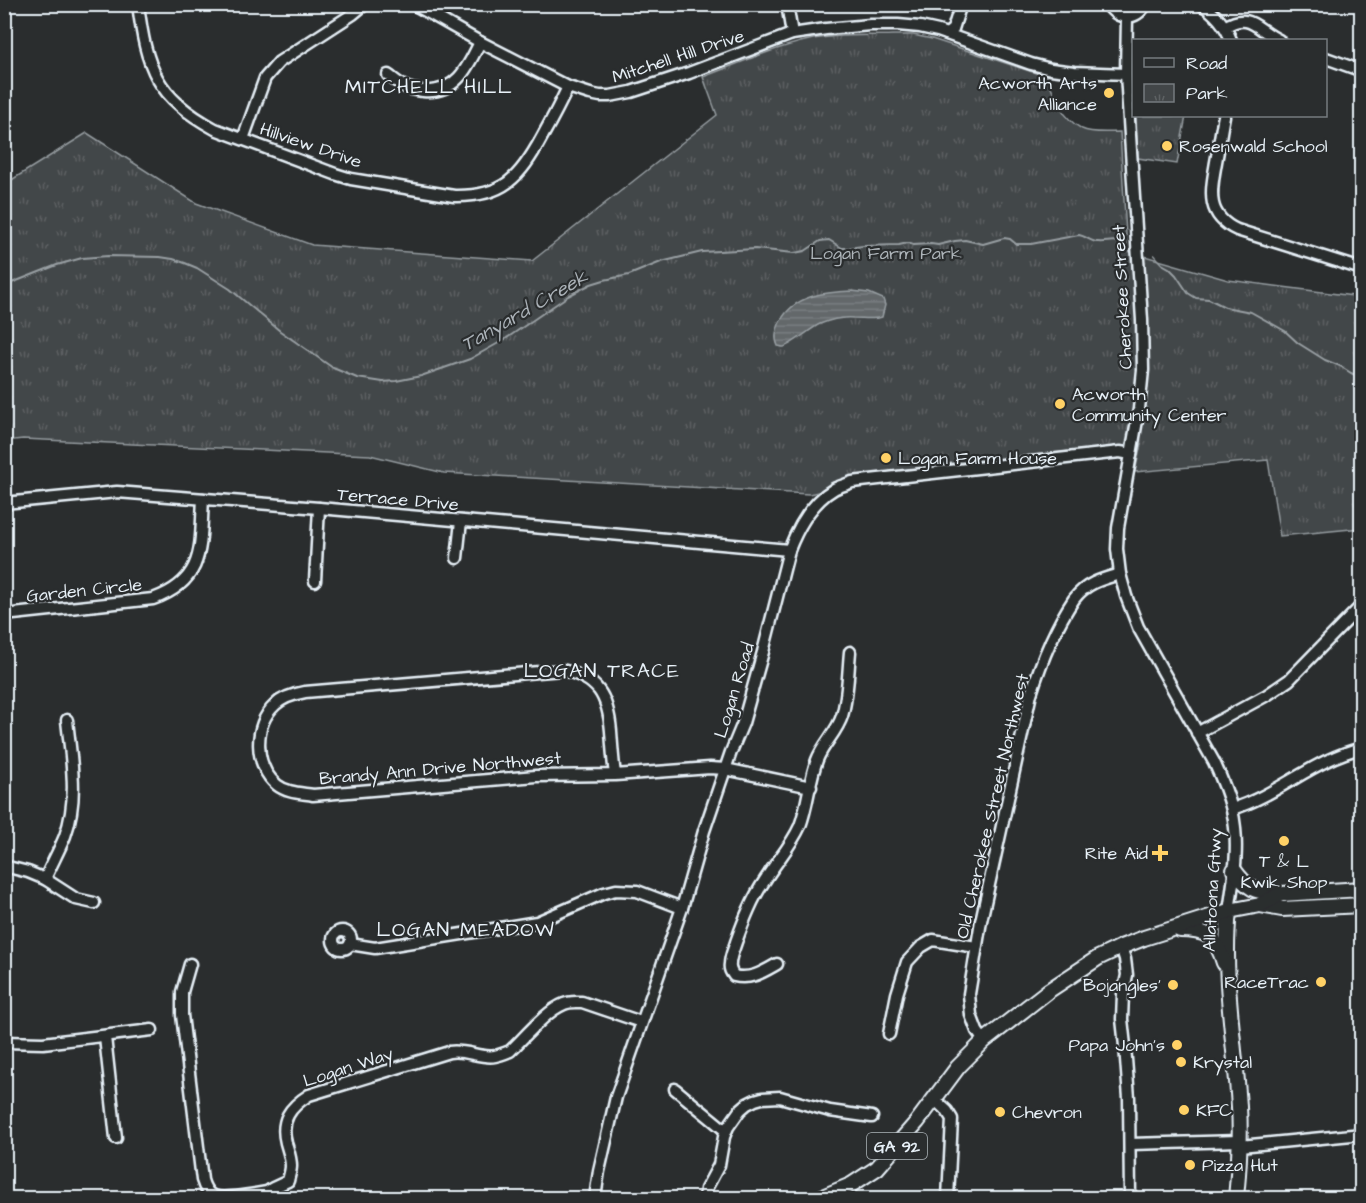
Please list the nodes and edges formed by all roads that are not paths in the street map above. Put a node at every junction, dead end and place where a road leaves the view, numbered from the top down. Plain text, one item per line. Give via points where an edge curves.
1 (138, 4) edge
2 (365, 4) edge
3 (413, 4) edge
4 (786, 4) edge
5 (954, 4) edge
6 (961, 4) edge
7 (1107, 4) edge
8 (1146, 4) edge
9 (1201, 4) edge
10 (1127, 17) junction
11 (1225, 27) junction
12 (792, 34) junction
13 (947, 34) junction
14 (1231, 39) edge
15 (1277, 39) edge
16 (480, 42) junction
17 (1327, 58) edge
18 (1362, 71) edge
19 (1126, 74) junction
20 (388, 75) dead end
21 (568, 87) junction
22 (1224, 117) edge
23 (243, 139) junction
24 (1362, 269) edge
25 (1131, 454) junction
26 (203, 499) junction
27 (4, 503) edge
28 (319, 508) junction
29 (461, 521) junction
30 (789, 550) junction
31 (457, 558) dead end
32 (1120, 574) junction
33 (315, 582) dead end
34 (1362, 605) edge
35 (4, 615) edge
36 (850, 652) dead end
37 (67, 720) dead end
38 (1197, 733) junction
39 (1362, 748) edge
40 (726, 769) junction
41 (615, 775) junction
42 (811, 787) junction
43 (1232, 809) junction
44 (4, 866) edge
45 (1234, 870) junction
46 (45, 879) junction
47 (1362, 890) edge
48 (1281, 894) junction
49 (94, 903) dead end
50 (1260, 905) junction
51 (1362, 905) edge
52 (682, 908) junction
53 (1229, 911) junction
54 (1169, 930) junction
55 (350, 944) dead end
56 (976, 947) junction
57 (1121, 947) junction
58 (190, 964) dead end
59 (777, 964) dead end
60 (1227, 973) junction
61 (641, 1022) junction
62 (152, 1030) dead end
63 (889, 1034) dead end
64 (105, 1037) junction
65 (984, 1041) junction
66 (4, 1042) edge
67 (675, 1089) dead end
68 (934, 1099) junction
69 (872, 1117) dead end
70 (726, 1131) junction
71 (1362, 1134) edge
72 (116, 1138) dead end
73 (1130, 1144) junction
74 (1240, 1144) junction
75 (595, 1198) edge
76 (705, 1198) edge
77 (820, 1198) edge
78 (948, 1198) edge
79 (1130, 1198) edge
80 (1236, 1198) edge

1 - 23 street, Hillview Drive via 146,54 164,90 198,120
2 - 23 street via 271,70
3 - 16 street, Mitchell Hill Drive
4 - 12 street
5 - 13 street
6 - 13 street via 953,29
7 - 10 street via 1115,14
8 - 10 street via 1140,13
9 - 11 street
10 - 19 street, Cherokee Street
11 - 14 street
11 - 15 street via 1239,21 1251,22
12 - 13 street, Mitchell Hill Drive via 898,25
12 - 21 street, Mitchell Hill Drive via 621,94 600,96
13 - 19 street, Mitchell Hill Drive via 1051,69
16 - 20 street via 461,76 447,88 407,88
16 - 21 street, Mitchell Hill Drive
17 - 18 street
19 - 25 street, Cherokee Street via 1143,348
21 - 23 street, Hillview Drive via 529,160 516,176 483,194 444,195 351,179
22 - 24 street via 1211,191 1214,207 1222,219 1238,230
25 - 30 street, Logan Road via 1120,452 852,482 817,502
25 - 32 street, Cherokee Street via 1118,528
26 - 27 street, Terrace Drive via 117,492
26 - 28 street, Terrace Drive
26 - 35 street, Garden Circle via 196,564 174,589 153,599
28 - 29 street, Terrace Drive
28 - 33 street
29 - 30 street, Terrace Drive
29 - 31 street
30 - 40 street, Logan Road via 746,713
32 - 38 street, Allatoona Gtwy via 1138,627
32 - 56 street, Old Cherokee Street Northwest via 1079,592 1037,676
34 - 38 street via 1289,680
36 - 42 street via 842,715 817,760
37 - 46 street via 72,807
38 - 43 street, Allatoona Gtwy via 1219,772
39 - 43 street via 1344,752 1273,792
40 - 41 street, Brandy Ann Drive Northwest
40 - 42 street, Brandy Ann Drive Northwest
40 - 52 street, Logan Road
41 - 41 street, Brandy Ann Drive Northwest via 536,776 313,795 288,791 268,775 259,750 259,733 274,705 305,692 562,670 589,680 605,699
42 - 59 street via 791,843 745,918 729,967 734,976 747,977
43 - 45 street, Allatoona Gtwy
44 - 46 street
45 - 48 main road via 1250,888
45 - 53 street, Allatoona Gtwy
46 - 49 street via 76,898
47 - 48 main road, GA 92
48 - 50 main road, GA 92
50 - 51 main road, GA 92 via 1282,909
50 - 53 main road, GA 92
52 - 55 street via 637,891 616,890 537,922 375,948
52 - 61 street, Logan Road
53 - 54 main road, GA 92
53 - 60 main road, Allatoona Gtwy
54 - 57 main road, GA 92
54 - 60 main road via 1208,934
56 - 63 street via 933,940 921,947 907,962
56 - 65 street, Old Cherokee Street Northwest via 969,1005
57 - 65 main road, GA 92 via 1048,991
57 - 73 street via 1127,975 1122,1019
58 - 61 street, Logan Way via 182,992 182,1015 202,1180 208,1192 221,1198 267,1192 288,1181 291,1167 285,1121 298,1102 309,1095 449,1052 465,1051 488,1057 503,1054 554,1009 572,1001
60 - 74 main road, Allatoona Gtwy
61 - 75 street, Logan Road via 611,1115
62 - 64 street
64 - 66 street
64 - 72 street
65 - 68 main road, GA 92
67 - 70 street
68 - 77 main road, GA 92 via 876,1168 851,1185
68 - 78 street via 952,1119
69 - 70 street via 830,1111 780,1097 762,1098 740,1110
70 - 76 street via 719,1165
71 - 74 street
73 - 74 street
73 - 79 street
74 - 80 main road, Allatoona Gtwy

